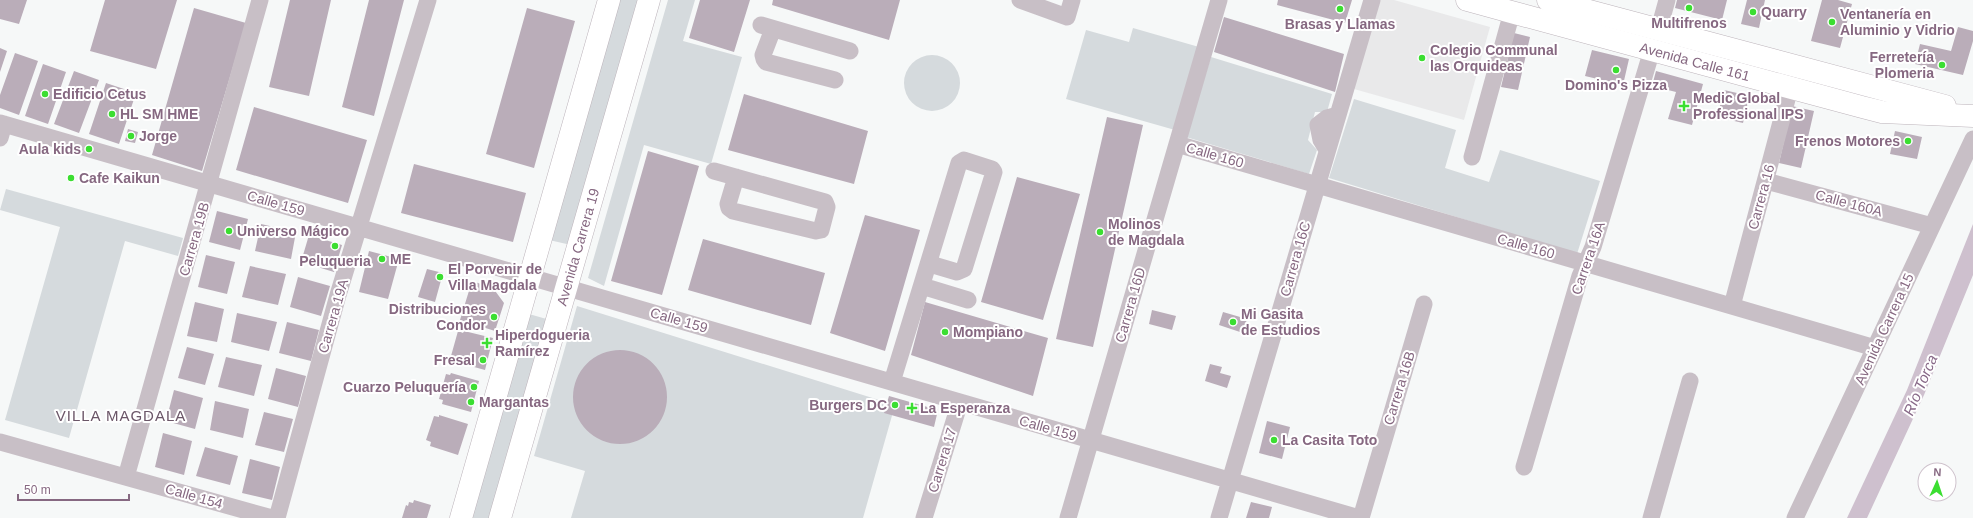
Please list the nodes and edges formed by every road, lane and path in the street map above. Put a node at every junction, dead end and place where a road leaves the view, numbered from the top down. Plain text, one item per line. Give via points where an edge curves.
1 (260, 0) edge
2 (428, 0) edge
3 (609, 0) edge
4 (649, 0) edge
5 (1020, 0) edge
6 (1072, 0) edge
7 (1219, 0) edge
8 (1372, 0) edge
9 (1467, 0) edge
10 (1548, 0) edge
11 (1667, 0) edge
12 (1512, 12) junction
13 (1658, 29) junction
14 (1652, 50) junction
15 (850, 51) dead end
16 (835, 80) dead end
17 (1790, 88) junction
18 (1973, 115) edge
19 (1, 128) edge
20 (1973, 139) edge
21 (1177, 144) junction
22 (1472, 157) dead end
23 (714, 172) dead end
24 (736, 177) junction
25 (1766, 181) junction
26 (209, 184) junction
27 (1317, 185) junction
28 (1932, 226) junction
29 (359, 227) junction
30 (930, 264) junction
31 (1586, 264) junction
32 (530, 277) junction
33 (922, 286) junction
34 (567, 288) junction
35 (968, 300) dead end
36 (1424, 304) dead end
37 (1732, 306) junction
38 (1875, 348) junction
39 (1690, 381) dead end
40 (892, 382) junction
41 (960, 402) junction
42 (1091, 440) junction
43 (0, 442) edge
44 (1524, 467) dead end
45 (126, 477) junction
46 (1230, 480) junction
47 (272, 518) edge
48 (277, 518) edge
49 (461, 518) edge
50 (500, 518) edge
51 (924, 518) edge
52 (1068, 518) edge
53 (1219, 518) edge
54 (1360, 518) edge
55 (1651, 518) edge
56 (1795, 518) edge

1 - 26 street, Carrera 19B
2 - 29 street, Carrera 19A
3 - 32 main road
4 - 34 main road, Avenida Carrera 19
5 - 6 street via 1067,16
7 - 21 street, Carrera 16D
8 - 27 street, Carrera 16C
9 - 12 main road, Avenida Calle 161
10 - 13 main road, Avenida Calle 161
11 - 13 street
12 - 14 main road, Avenida Calle 161
12 - 22 street
13 - 18 main road, Avenida Calle 161
14 - 17 main road, Avenida Calle 161
14 - 31 street, Carrera 16A
15 - 16 street via 767,27 764,55 766,62
17 - 18 main road, Avenida Calle 161 via 1882,112
17 - 25 street, Carrera 16
19 - 26 street, Calle 159
20 - 28 street, Avenida Carrera 15
21 - 27 street, Calle 160
21 - 42 street, Carrera 16D
23 - 24 street
24 - 24 street via 728,208 816,232 821,230 827,207 825,202
25 - 28 street, Calle 160A
25 - 37 street, Carrera 16
26 - 29 street, Calle 159
26 - 45 street, Carrera 19B
27 - 31 street, Calle 160
27 - 46 street, Carrera 16C
28 - 38 street, Avenida Carrera 15
29 - 32 street, Calle 159
29 - 48 street, Carrera 19A
30 - 30 street via 957,272 964,269 994,172 992,169 964,160 959,163
30 - 33 street
31 - 37 street, Calle 160
31 - 44 street, Carrera 16A via 1580,276
32 - 34 street, Calle 159
32 - 49 main road
33 - 35 street
33 - 40 street
34 - 40 street, Calle 159
34 - 50 main road, Avenida Carrera 19
36 - 54 street, Carrera 16B
37 - 38 street, Calle 160
38 - 56 street, Avenida Carrera 15
39 - 55 street
40 - 41 street, Calle 159
41 - 42 street, Calle 159
41 - 51 street, Carrera 17
42 - 46 street, Calle 159
42 - 52 street, Carrera 16D
43 - 45 street, Calle 154
45 - 47 street, Calle 154
46 - 53 street, Carrera 16C
46 - 54 street, Calle 159

